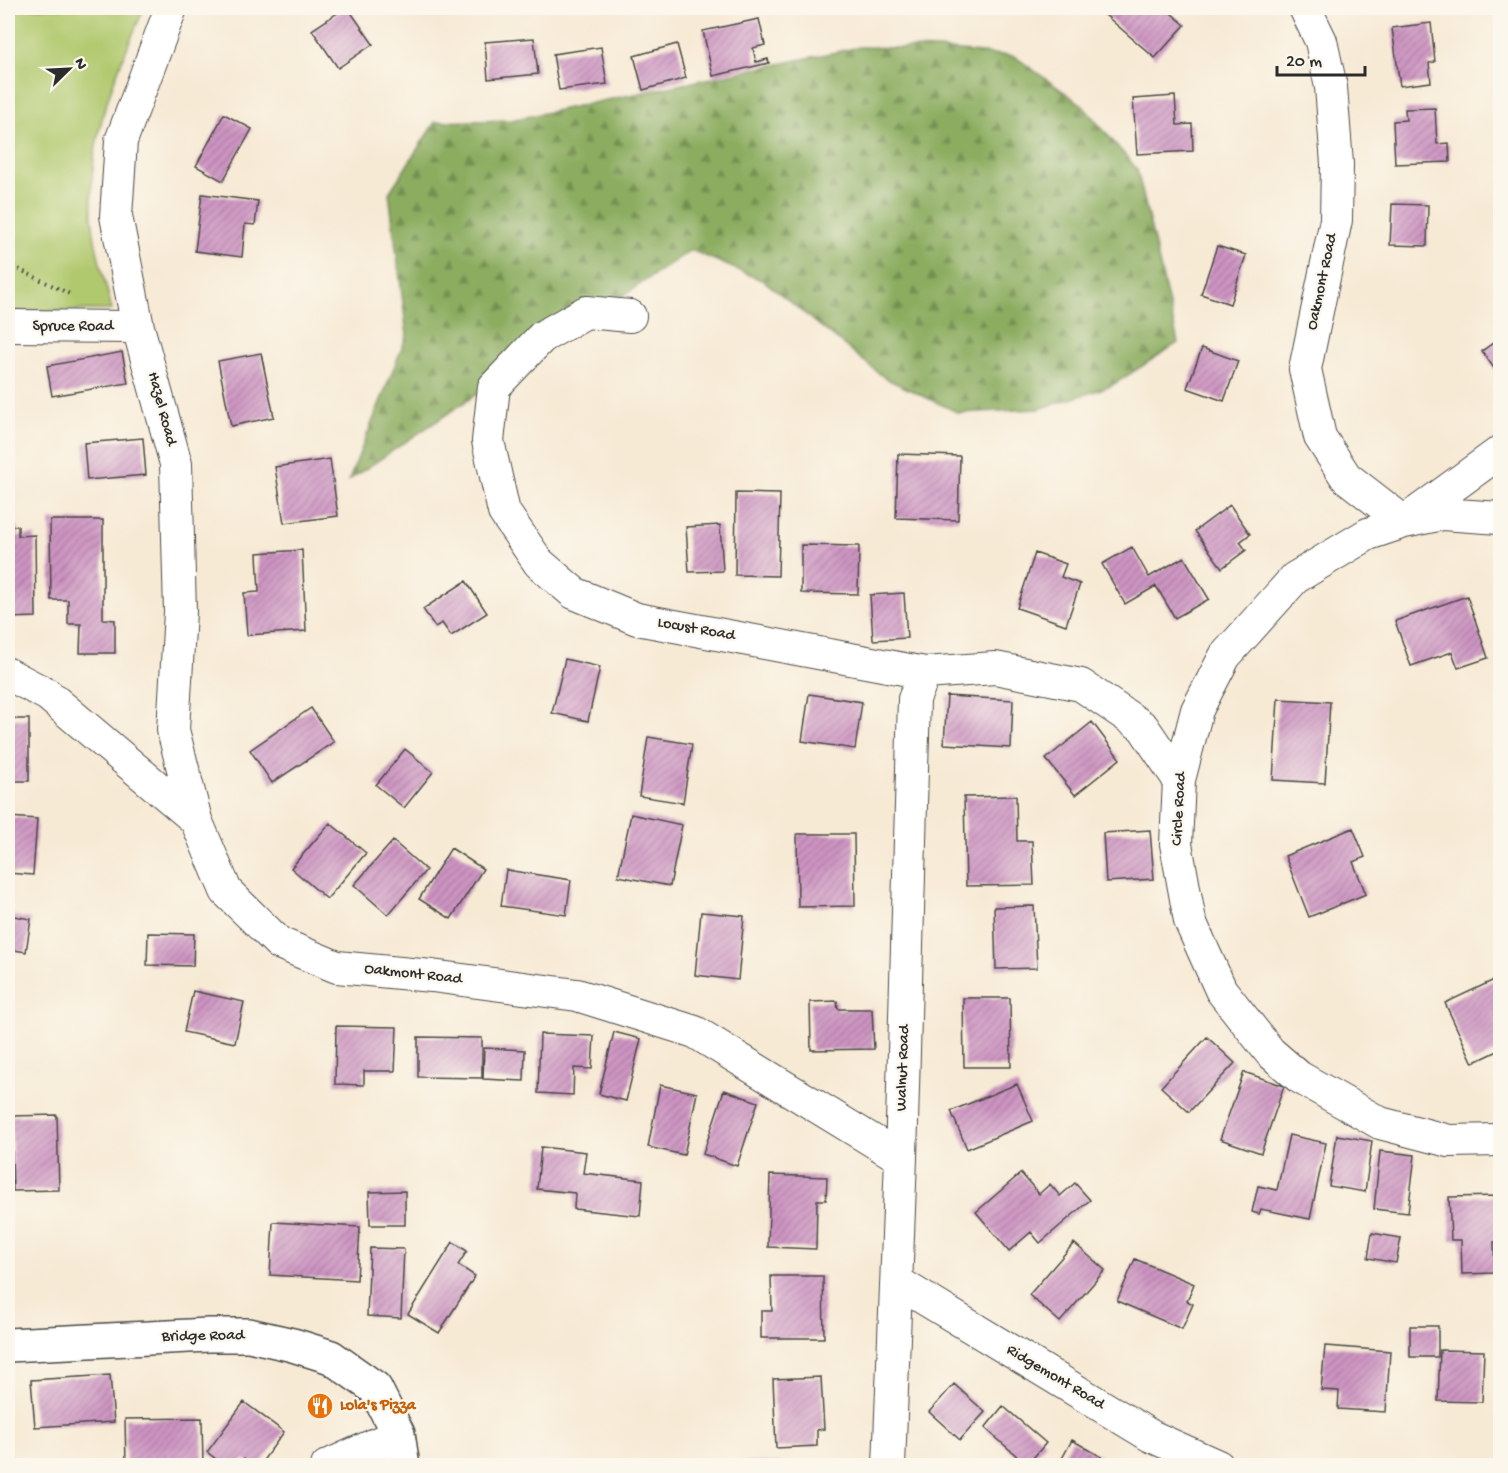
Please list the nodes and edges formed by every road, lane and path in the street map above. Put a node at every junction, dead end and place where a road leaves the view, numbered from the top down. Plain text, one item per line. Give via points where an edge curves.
1 (171, 8) edge
2 (1305, 8) edge
3 (630, 316) dead end
4 (8, 326) edge
5 (138, 327) junction
6 (1500, 452) edge
7 (1500, 518) edge
8 (1404, 522) junction
9 (925, 673) junction
10 (8, 674) edge
11 (1179, 780) junction
12 (196, 820) junction
13 (1500, 1140) edge
14 (901, 1158) junction
15 (897, 1282) junction
16 (8, 1346) edge
17 (398, 1434) junction
18 (327, 1466) edge
19 (403, 1466) edge
20 (889, 1466) edge
21 (1218, 1466) edge

1 - 5 street, Hazel Road via 121,141 116,216
2 - 8 street, Oakmont Road via 1321,41 1331,87 1337,164 1336,220 1305,369 1320,437 1346,477
3 - 9 street, Locust Road via 586,312 542,337 494,387 488,441 504,512 539,563 574,593 637,620
4 - 5 street, Spruce Road
5 - 12 street, Hazel Road via 176,464 180,612 172,730
6 - 8 street
7 - 8 street, Circle Road via 1442,514
8 - 11 street, Circle Road via 1368,534 1295,578 1225,656 1197,710
9 - 11 street, Locust Road via 995,668 1081,685 1143,727
9 - 14 street, Walnut Road via 914,699
10 - 12 street, Oakmont Road via 48,695
11 - 13 street, Circle Road via 1176,844 1190,921 1221,990 1270,1052 1299,1077 1380,1123 1449,1141
12 - 14 street, Oakmont Road via 226,891 279,943 337,967 577,995 695,1032
14 - 15 street, Walnut Road
15 - 20 street, Walnut Road
15 - 21 street, Ridgemont Road via 1151,1436
16 - 17 street, Bridge Road via 249,1335 331,1357 375,1388
17 - 18 street
17 - 19 street, Bridge Road

